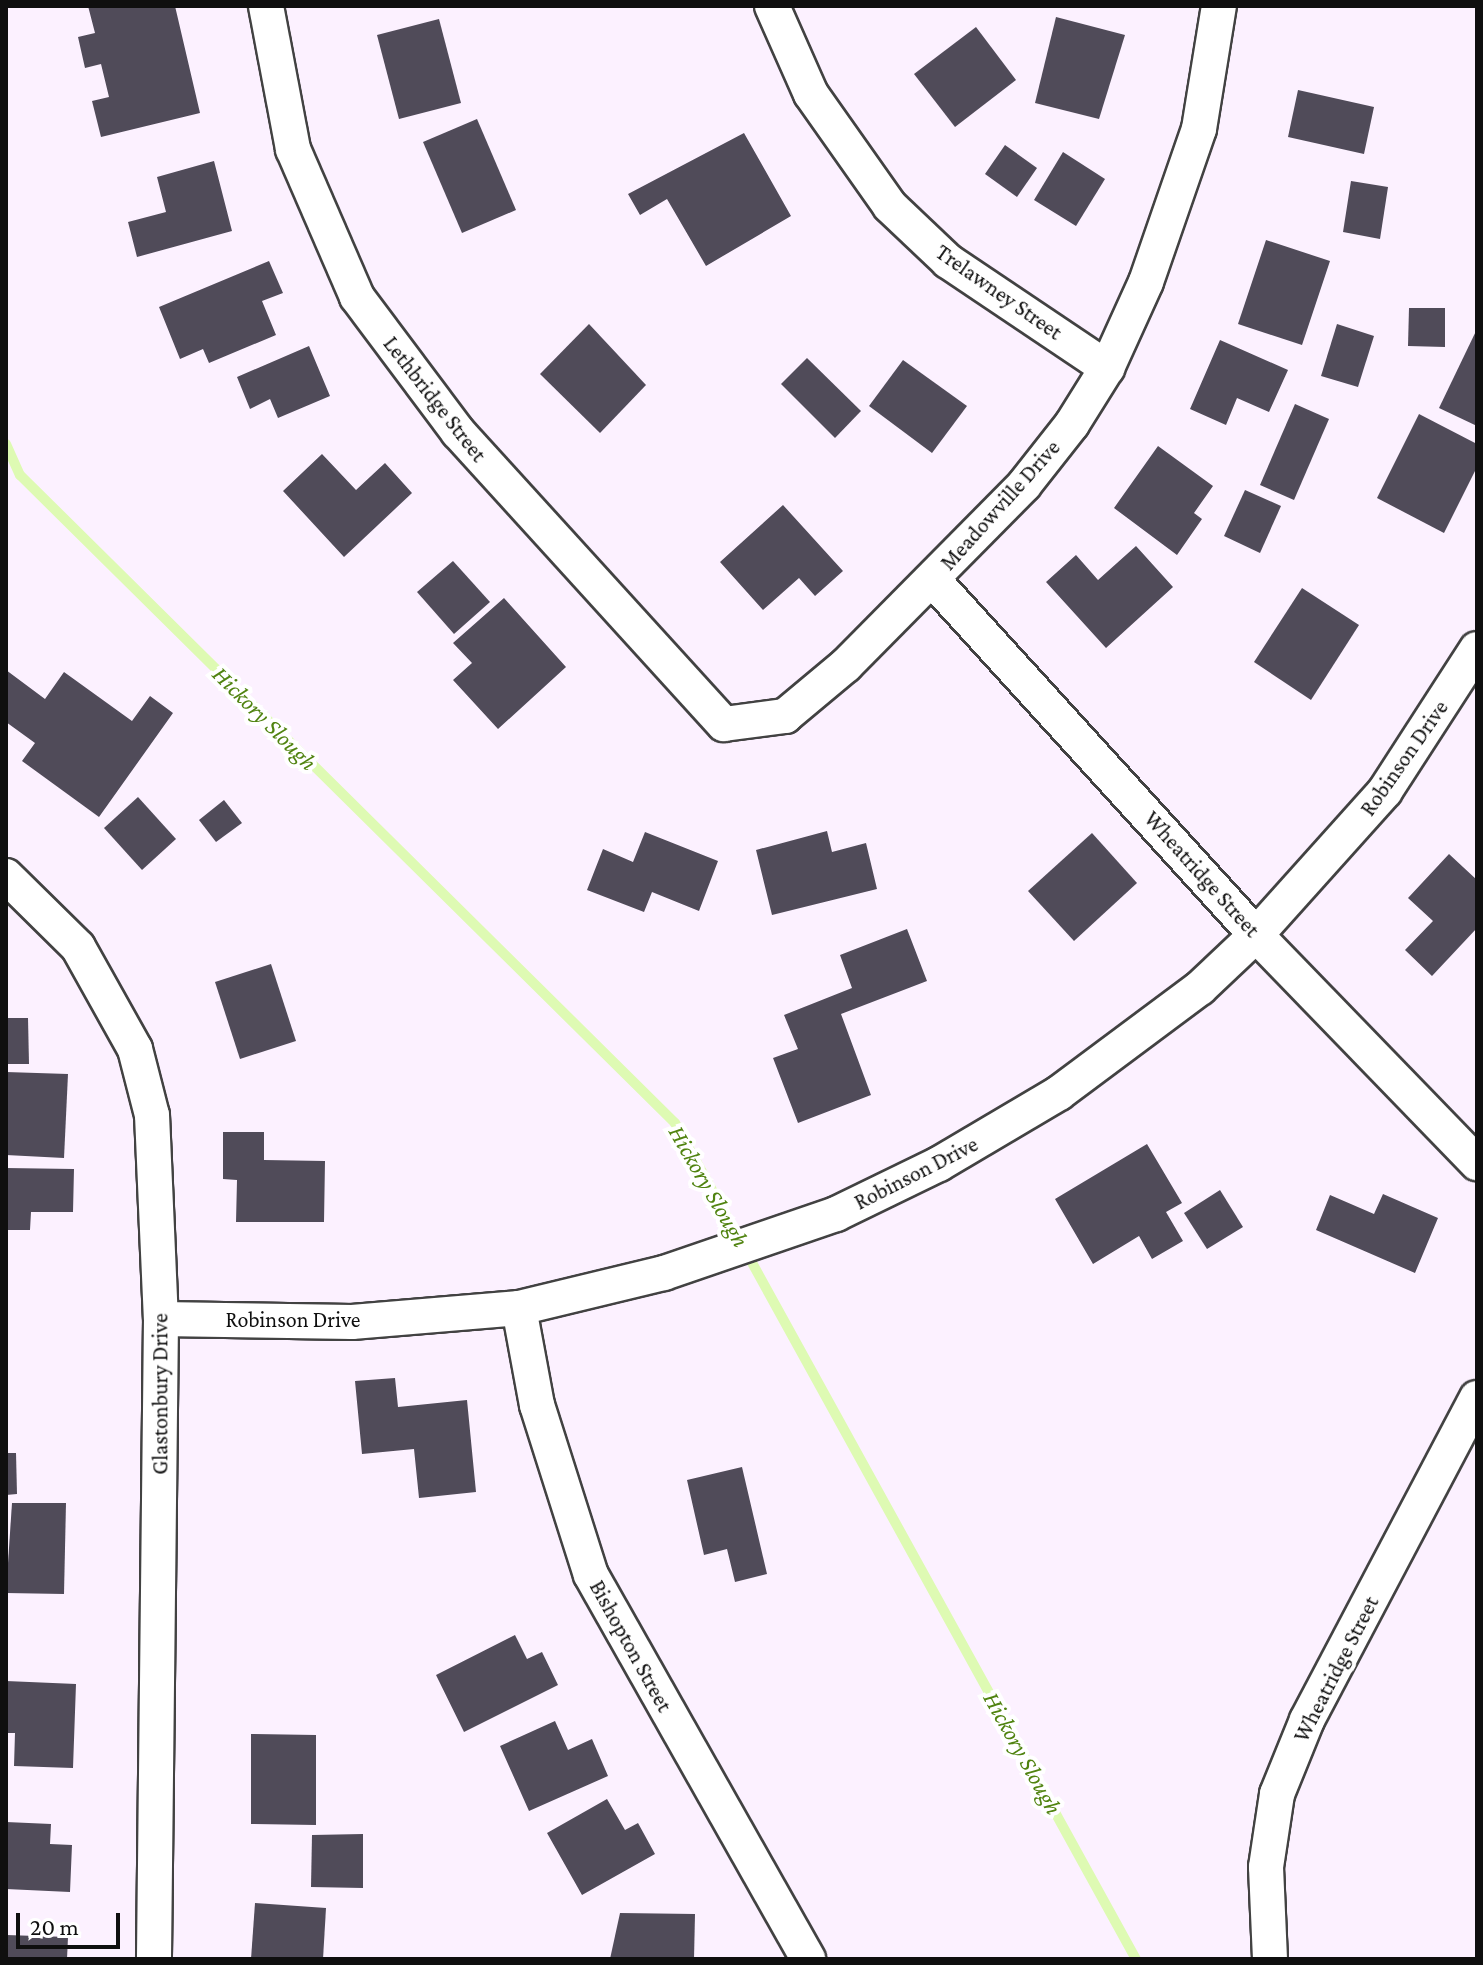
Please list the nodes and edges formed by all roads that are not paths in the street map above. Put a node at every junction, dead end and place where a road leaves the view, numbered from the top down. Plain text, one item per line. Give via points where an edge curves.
1 (266, 6) edge
2 (772, 6) edge
3 (1219, 6) edge
4 (1107, 368) junction
5 (933, 580) junction
6 (1477, 649) edge
7 (724, 724) joint
8 (6, 876) edge
9 (1256, 935) junction
10 (1477, 1163) edge
11 (519, 1308) junction
12 (161, 1319) junction
13 (1477, 1398) edge
14 (154, 1959) edge
15 (808, 1959) edge
16 (1270, 1959) edge

1 - 7 street, Lethbridge Street via 293,149 326,237 357,297 458,432
2 - 4 street, Trelawney Street via 811,94 890,206 948,261
3 - 4 street, Meadowville Drive via 1199,129 1146,282
4 - 5 street, Meadowville Drive via 1024,485
5 - 7 street, Meadowville Drive via 785,716
5 - 9 street, Wheatridge Street
6 - 9 street, Robinson Drive via 1385,791
8 - 12 street, Glastonbury Drive via 78,947 135,1049 152,1115
9 - 10 street, Wheatridge Street
9 - 11 street, Robinson Drive via 1200,988 1059,1093 951,1157 836,1214 664,1273
11 - 12 street, Robinson Drive via 352,1322
11 - 15 street, Bishopton Street via 537,1405 591,1575
12 - 14 street, Glastonbury Drive
13 - 16 street, Wheatridge Street via 1307,1720 1277,1794 1266,1867

